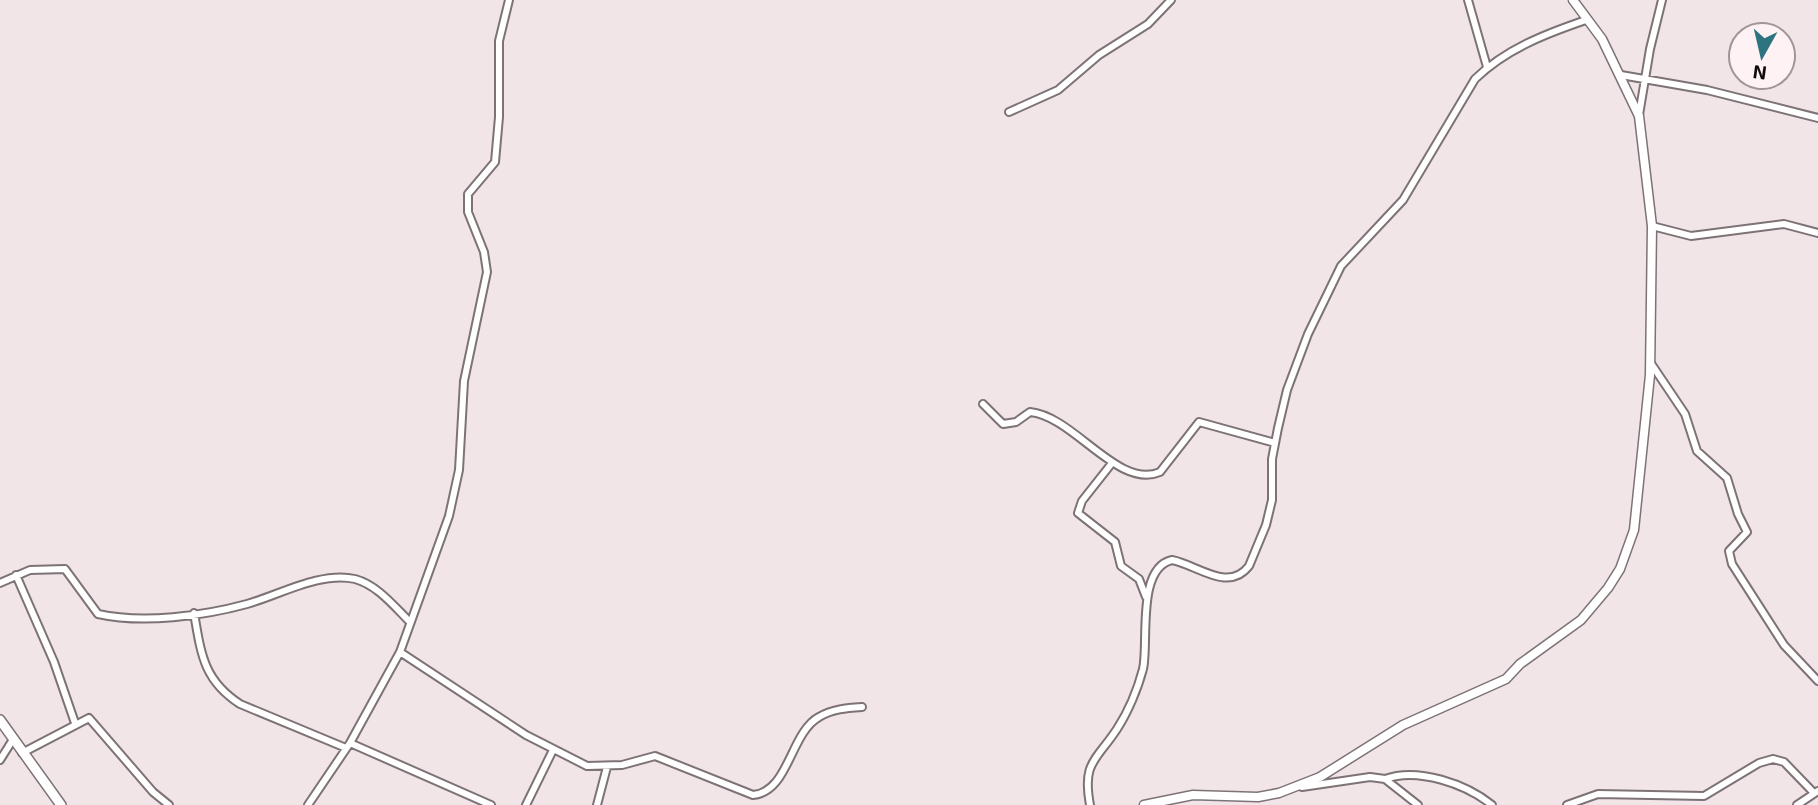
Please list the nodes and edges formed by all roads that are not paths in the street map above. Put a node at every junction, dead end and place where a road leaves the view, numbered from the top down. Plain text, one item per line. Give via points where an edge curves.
1 (509, 0) edge
2 (1171, 0) edge
3 (1468, 0) edge
4 (1573, 0) edge
5 (1662, 0) edge
6 (1586, 20) junction
7 (1487, 67) junction
8 (1621, 75) junction
9 (1646, 77) junction
10 (1009, 112) dead end
11 (1639, 116) junction
12 (1818, 118) edge
13 (1652, 226) junction
14 (1818, 233) edge
15 (1650, 362) junction
16 (983, 404) dead end
17 (1275, 443) junction
18 (1112, 463) junction
19 (16, 575) junction
20 (0, 583) edge
21 (1146, 597) junction
22 (194, 613) junction
23 (409, 621) junction
24 (400, 652) junction
25 (1818, 681) edge
26 (862, 707) dead end
27 (0, 720) edge
28 (75, 723) junction
29 (12, 741) junction
30 (348, 745) junction
31 (553, 750) junction
32 (22, 753) junction
33 (0, 760) edge
34 (607, 767) junction
35 (1385, 779) junction
36 (1293, 788) junction
37 (1816, 792) edge
38 (61, 805) edge
39 (169, 805) edge
40 (308, 805) edge
41 (491, 805) edge
42 (526, 805) edge
43 (597, 805) edge
44 (1090, 805) edge
45 (1144, 805) edge
46 (1418, 805) edge
47 (1492, 805) edge
48 (1567, 805) edge
49 (1797, 805) edge

1 - 23 street via 499,41 495,162 468,194 468,212 487,272 464,381 459,470 449,516
2 - 10 street via 1148,24 1099,55 1058,90
3 - 7 street
4 - 6 street
5 - 9 street
6 - 7 street via 1524,44
6 - 8 street
7 - 17 street via 1465,93 1403,201 1341,266 1287,390
8 - 9 street
8 - 11 street
9 - 11 street
9 - 12 street
11 - 13 street
13 - 14 street via 1691,236 1784,224
13 - 15 street
15 - 25 street via 1685,414 1696,451 1730,483 1747,532 1729,551 1732,564 1784,645
15 - 36 street via 1634,530 1608,589 1581,620 1506,679 1403,725 1320,777
16 - 18 street via 1003,424 1030,412 1045,416
17 - 18 street via 1199,422 1160,472 1141,476
17 - 21 street via 1266,525 1243,574 1231,579 1167,561
18 - 21 street via 1078,513 1115,542 1117,561 1139,579
19 - 20 street
19 - 22 street via 49,567 65,569 98,614
19 - 28 street
21 - 44 street via 1142,672 1123,719 1088,768
22 - 23 street via 242,605 335,577 371,586
22 - 30 street via 207,672 227,696
23 - 24 street
24 - 30 street
24 - 31 street
26 - 34 street via 836,709 816,718 764,794 734,789 655,756
27 - 29 main road
28 - 32 street
28 - 39 street via 84,718 93,722
29 - 32 main road
29 - 33 street
30 - 40 street
30 - 41 street
31 - 34 street via 587,766
31 - 42 street
32 - 38 main road
34 - 43 street
35 - 36 street
35 - 46 street
35 - 47 street via 1405,775 1458,785
36 - 45 street via 1258,797 1193,795
37 - 48 street via 1784,762 1773,759 1704,796 1598,794
37 - 49 street

